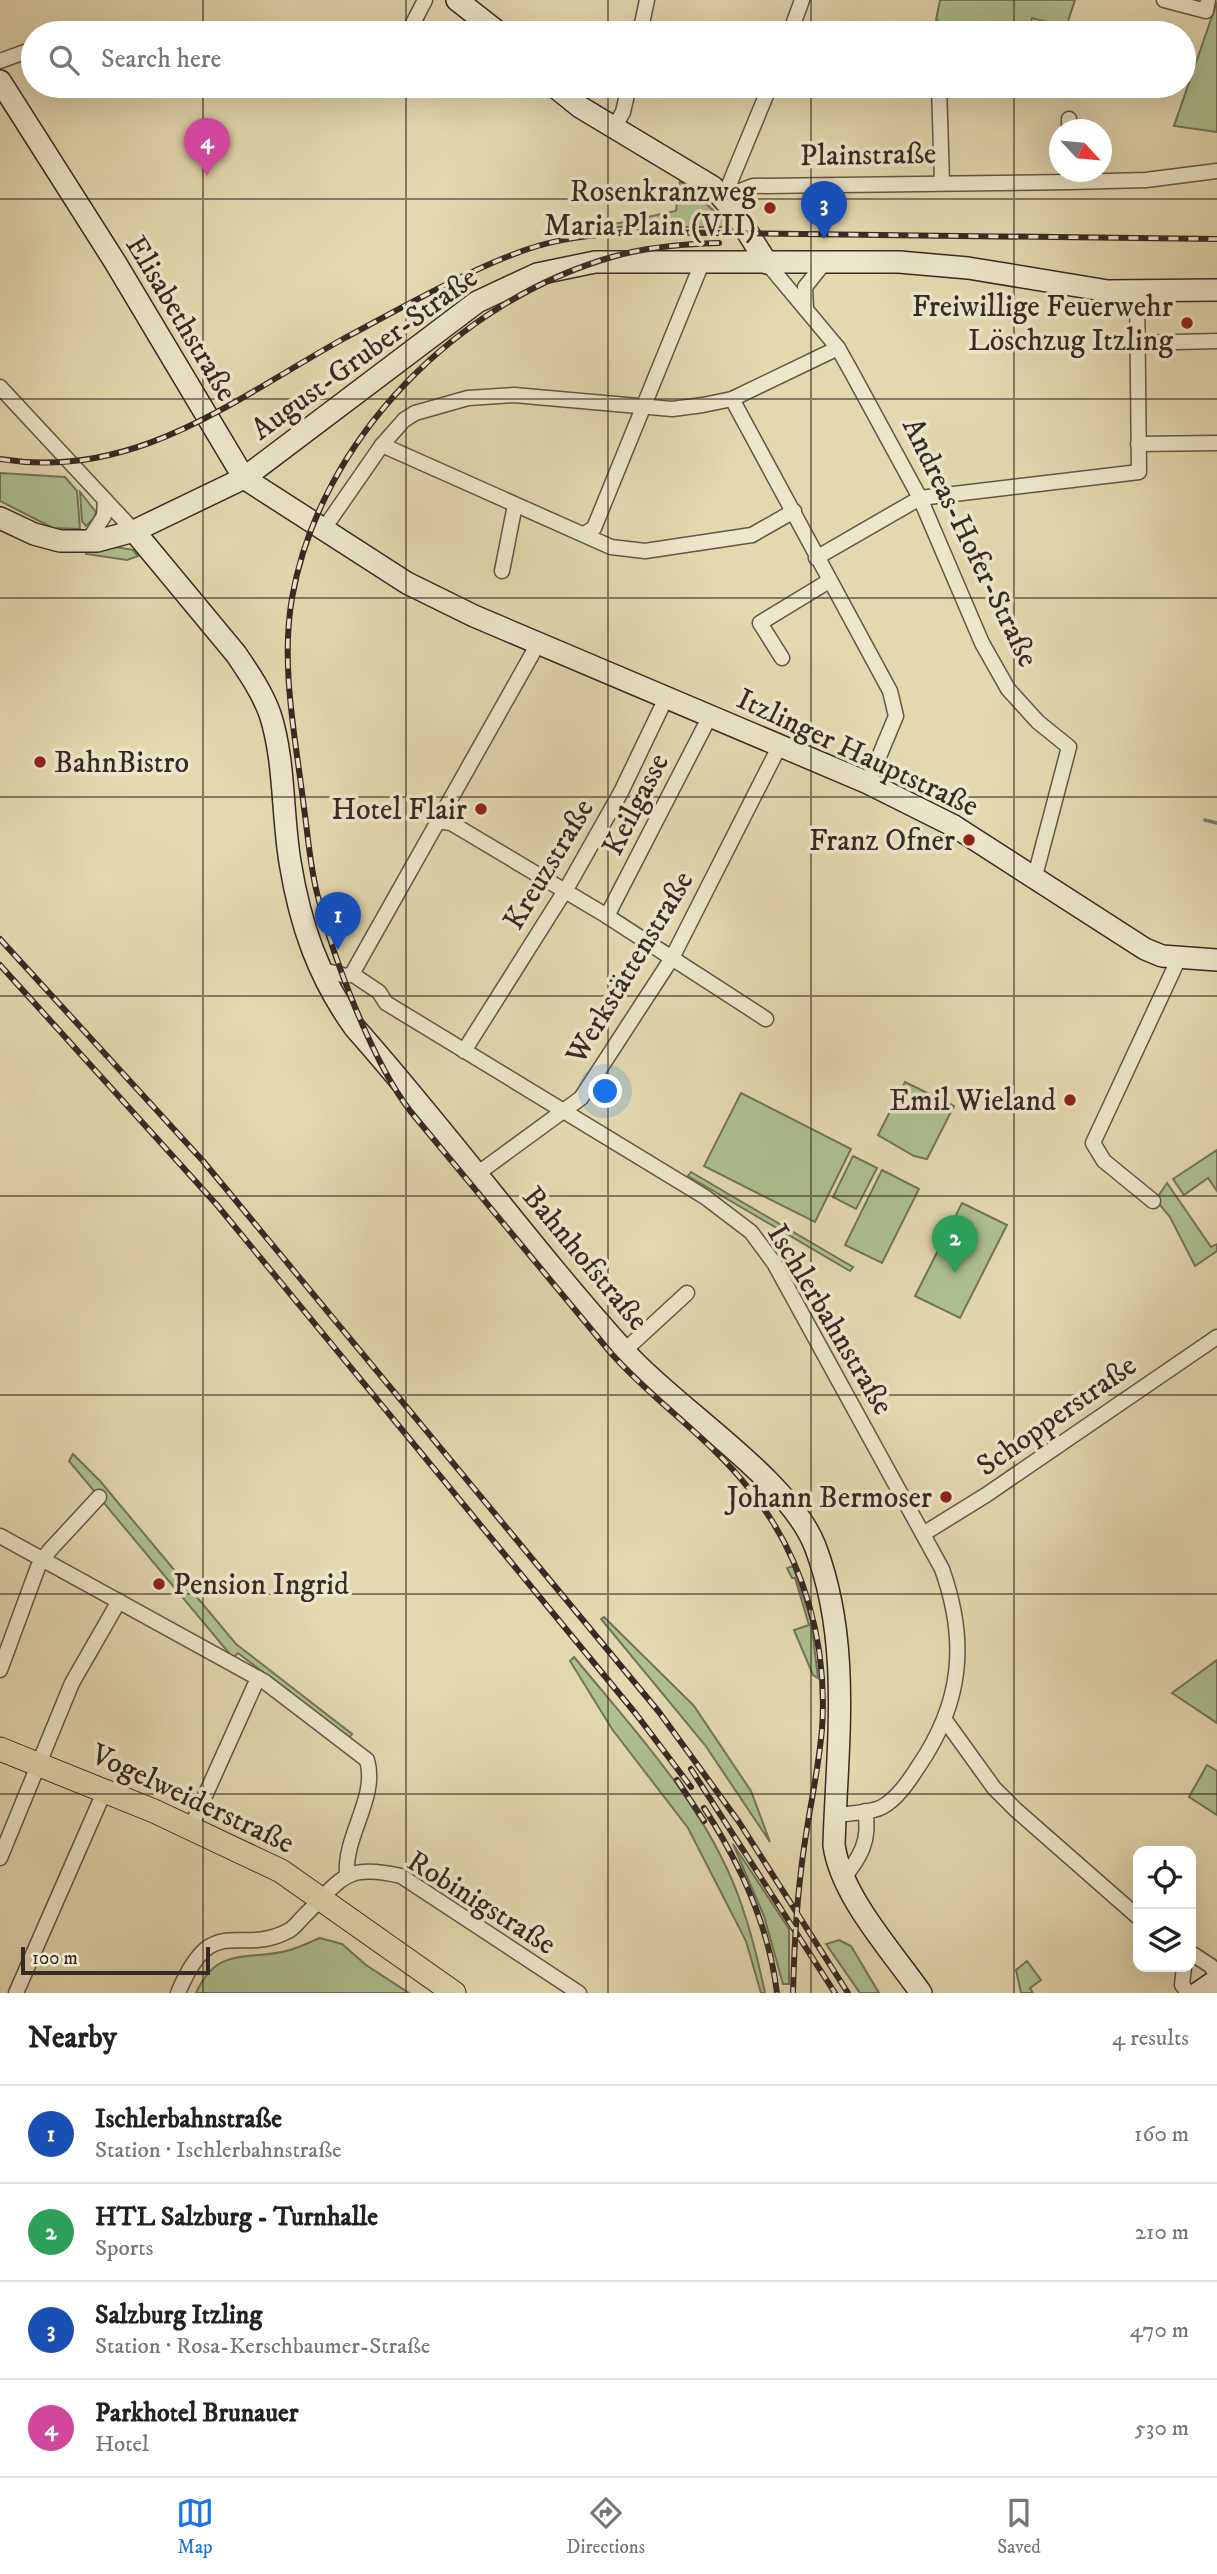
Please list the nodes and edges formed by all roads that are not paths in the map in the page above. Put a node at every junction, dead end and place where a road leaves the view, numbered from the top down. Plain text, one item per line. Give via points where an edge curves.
1 (425, 0) edge
2 (457, 0) edge
3 (647, 0) edge
4 (802, 0) edge
5 (1164, 0) edge
6 (1209, 0) edge
7 (414, 21) edge
8 (484, 21) edge
9 (643, 21) edge
10 (794, 21) edge
11 (21, 53) edge
12 (0, 61) edge
13 (0, 81) edge
14 (571, 98) edge
15 (627, 98) edge
16 (765, 98) edge
17 (939, 98) edge
18 (614, 128) junction
19 (1217, 170) edge
20 (1049, 178) edge
21 (1112, 179) edge
22 (942, 182) junction
23 (724, 197) junction
24 (739, 219) junction
25 (704, 262) junction
26 (825, 262) junction
27 (767, 263) junction
28 (1137, 290) junction
29 (1217, 290) edge
30 (806, 309) junction
31 (1217, 341) edge
32 (1135, 342) junction
33 (838, 348) junction
34 (0, 387) edge
35 (732, 399) junction
36 (643, 407) junction
37 (1217, 443) edge
38 (1138, 444) junction
39 (382, 445) junction
40 (244, 478) junction
41 (920, 498) junction
42 (105, 500) junction
43 (515, 505) junction
44 (794, 511) junction
45 (0, 518) edge
46 (323, 530) junction
47 (134, 531) junction
48 (584, 534) junction
49 (88, 541) junction
50 (816, 558) junction
51 (502, 571) dead end
52 (829, 582) junction
53 (539, 642) junction
54 (782, 658) dead end
55 (666, 698) junction
56 (710, 716) junction
57 (779, 747) junction
58 (868, 783) junction
59 (438, 821) junction
60 (1035, 876) junction
61 (565, 892) junction
62 (607, 916) junction
63 (672, 958) junction
64 (1179, 958) junction
65 (1217, 960) edge
66 (319, 969) junction
67 (349, 975) junction
68 (333, 999) junction
69 (766, 1019) dead end
70 (464, 1051) junction
71 (562, 1110) junction
72 (477, 1174) junction
73 (1153, 1201) dead end
74 (687, 1293) dead end
75 (1217, 1336) edge
76 (624, 1351) junction
77 (99, 1497) dead end
78 (923, 1534) junction
79 (0, 1535) edge
80 (43, 1559) junction
81 (119, 1601) junction
82 (0, 1670) edge
83 (258, 1678) junction
84 (945, 1720) junction
85 (0, 1749) edge
86 (40, 1764) junction
87 (105, 1790) junction
88 (865, 1811) junction
89 (835, 1816) junction
90 (191, 1827) junction
91 (0, 1858) edge
92 (348, 1874) junction
93 (846, 1887) junction
94 (321, 1899) junction
95 (1133, 1913) edge
96 (1196, 1961) edge
97 (1185, 1972) edge
98 (1217, 1979) edge
99 (16, 1993) edge
100 (178, 1993) edge
101 (454, 1993) edge
102 (579, 1993) edge
103 (906, 1993) edge
104 (921, 1993) edge
105 (1189, 1993) edge
106 (1198, 1993) edge

1 - 7 street
2 - 8 main road
3 - 9 street
4 - 10 street
5 - 6 street via 1206,11
11 - 12 street
13 - 40 main road, Elisabethstraße
14 - 18 main road
15 - 18 street
16 - 23 street
17 - 22 street
18 - 23 main road via 700,177
19 - 21 street, Plainstraße via 1146,180
20 - 22 street, Plainstraße
22 - 23 street, Plainstraße via 753,186
23 - 24 main road, Andreas-Hofer-Straße
24 - 25 main road via 732,248
24 - 27 main road, Andreas-Hofer-Straße
25 - 27 main road, August-Gruber-Straße
25 - 36 street
25 - 40 main road, August-Gruber-Straße via 595,262 537,274 495,291 459,313
26 - 27 main road, August-Gruber-Straße
26 - 28 main road, August-Gruber-Straße via 929,264 1072,287
26 - 30 street via 804,287
27 - 30 street, Andreas-Hofer-Straße
28 - 29 main road, August-Gruber-Straße
28 - 32 street
30 - 33 street, Andreas-Hofer-Straße
31 - 32 street
32 - 38 street
33 - 35 street
33 - 41 street, Andreas-Hofer-Straße
34 - 42 street
35 - 36 street via 672,409
35 - 44 street
36 - 39 street via 514,395 468,398 415,413
36 - 48 street via 594,528
37 - 38 street
38 - 41 street via 1139,472
39 - 43 street
39 - 46 street
40 - 46 main road, Elisabethstraße
40 - 47 main road, August-Gruber-Straße
41 - 50 street
41 - 60 street, Andreas-Hofer-Straße via 982,643 1008,689 1069,747
42 - 47 street
42 - 49 street via 104,516
43 - 48 street
43 - 51 street
44 - 48 street via 752,535 645,551 611,547
44 - 50 street
45 - 49 main road, August-Gruber-Straße via 46,538
46 - 53 main road, Elisabethstraße via 407,583
47 - 49 main road, August-Gruber-Straße
47 - 66 main road, Bahnhofstraße via 236,654 261,694 273,725 289,861
50 - 52 street
52 - 54 street via 761,623
52 - 58 street via 890,691 896,716
53 - 55 main road, Itzlinger Hauptstraße
53 - 59 street
55 - 56 main road, Itzlinger Hauptstraße
55 - 61 street, Kreuzstraße
56 - 57 main road, Itzlinger Hauptstraße
56 - 62 street, Keilgasse
57 - 58 main road, Itzlinger Hauptstraße
57 - 63 street, Werkstättenstraße
58 - 60 main road, Itzlinger Hauptstraße via 954,826
59 - 61 street via 451,824
59 - 67 street
60 - 64 main road, Itzlinger Hauptstraße via 1145,949
61 - 62 street
61 - 70 street, Kreuzstraße
62 - 63 street
63 - 69 street
63 - 71 street, Werkstättenstraße via 581,1098
64 - 65 main road, Itzlinger Hauptstraße
64 - 73 street via 1093,1143 1104,1161
66 - 67 street, Ischlerbahnstraße
66 - 68 main road, Bahnhofstraße
67 - 68 street
67 - 70 street, Ischlerbahnstraße
68 - 72 main road, Bahnhofstraße
70 - 71 street, Ischlerbahnstraße
71 - 72 street, Werkstättenstraße
71 - 78 street, Ischlerbahnstraße via 705,1197 751,1232 774,1263
72 - 76 main road, Bahnhofstraße
74 - 76 street
75 - 78 street, Schopperstraße
76 - 89 main road, Bahnhofstraße via 784,1499 809,1532 828,1589 838,1645
77 - 80 street
78 - 84 street, Ischlerbahnstraße via 942,1569 957,1621 959,1659
79 - 80 street
80 - 81 street
80 - 82 street
81 - 83 street
81 - 86 street via 72,1684
83 - 90 street
83 - 92 street via 367,1760 369,1786 346,1856
84 - 88 street, Ischlerbahnstraße via 935,1743 901,1789 882,1807
84 - 95 street via 994,1788
85 - 86 main road, Vogelweiderstraße
86 - 87 main road, Vogelweiderstraße
86 - 91 street
87 - 90 main road, Vogelweiderstraße
87 - 99 street
88 - 89 street, Ischlerbahnstraße
88 - 93 street via 869,1832
89 - 93 main road, Bahnhofstraße via 834,1845
90 - 94 main road, Vogelweiderstraße via 281,1871
92 - 94 street
92 - 102 street, Robinigstraße via 370,1869 401,1876
93 - 103 main road, Bahnhofstraße via 857,1919
93 - 104 main road, Bahnhofstraße
94 - 100 street via 293,1928 277,1936 216,1942 195,1959
94 - 101 main road, Vogelweiderstraße
96 - 98 street via 1211,1966
97 - 105 street via 1182,1985
98 - 106 main road

